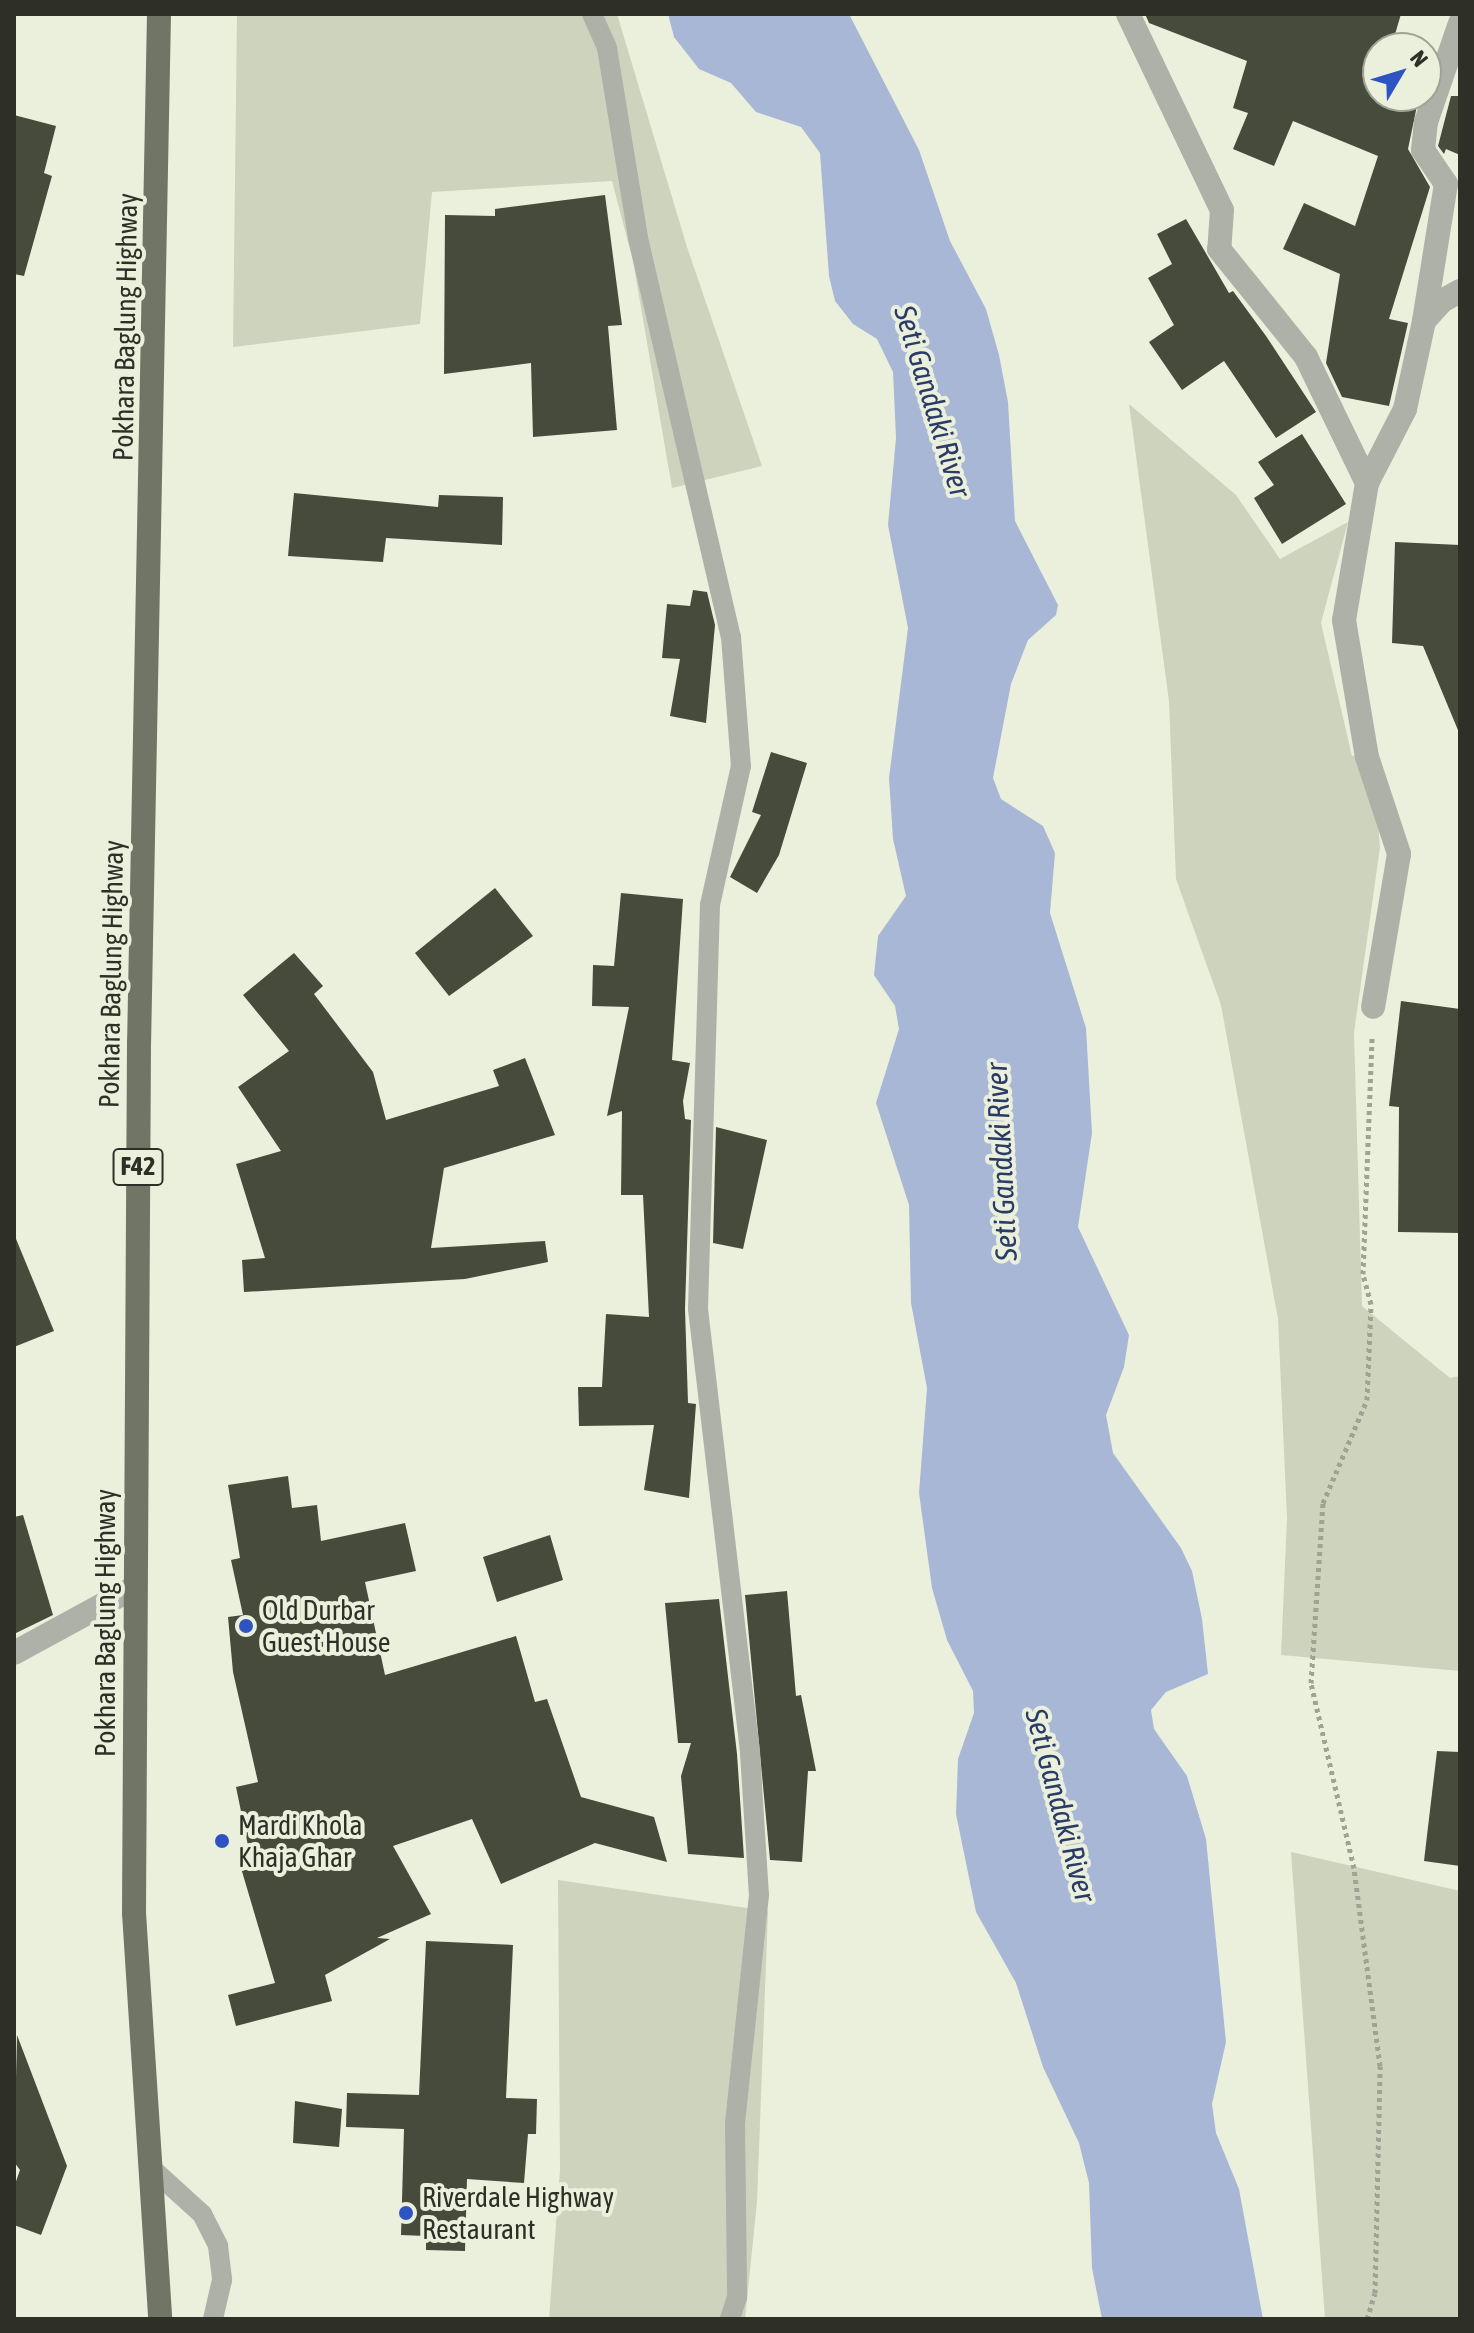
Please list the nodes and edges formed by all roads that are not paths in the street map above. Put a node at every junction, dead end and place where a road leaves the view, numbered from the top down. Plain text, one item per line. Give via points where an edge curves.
1 (159, 14) edge
2 (592, 14) edge
3 (1128, 14) edge
4 (1460, 23) edge
5 (1460, 291) edge
6 (1424, 321) junction
7 (1367, 483) junction
8 (1373, 1007) road end
9 (135, 1587) junction
10 (14, 1653) edge
11 (149, 2166) junction
12 (160, 2319) edge
13 (213, 2319) edge
14 (730, 2319) edge

1 - 9 highway, Pokhara Baglung Highway / F42 via 139,1043
2 - 14 lane via 607,48 638,238 731,637 741,766 710,905 698,1309 750,1753 759,1895 735,2123 737,2297
3 - 7 street via 1222,210 1219,249 1306,357
4 - 6 street via 1426,122 1423,150 1446,184
5 - 6 street
6 - 7 street via 1405,409
7 - 8 street via 1344,620 1367,757 1399,854
9 - 10 street
9 - 11 highway, Pokhara Baglung Highway / F42 via 134,1913
11 - 12 highway, Pokhara Baglung Highway / F42
11 - 13 lane via 202,2214 218,2246 222,2280

